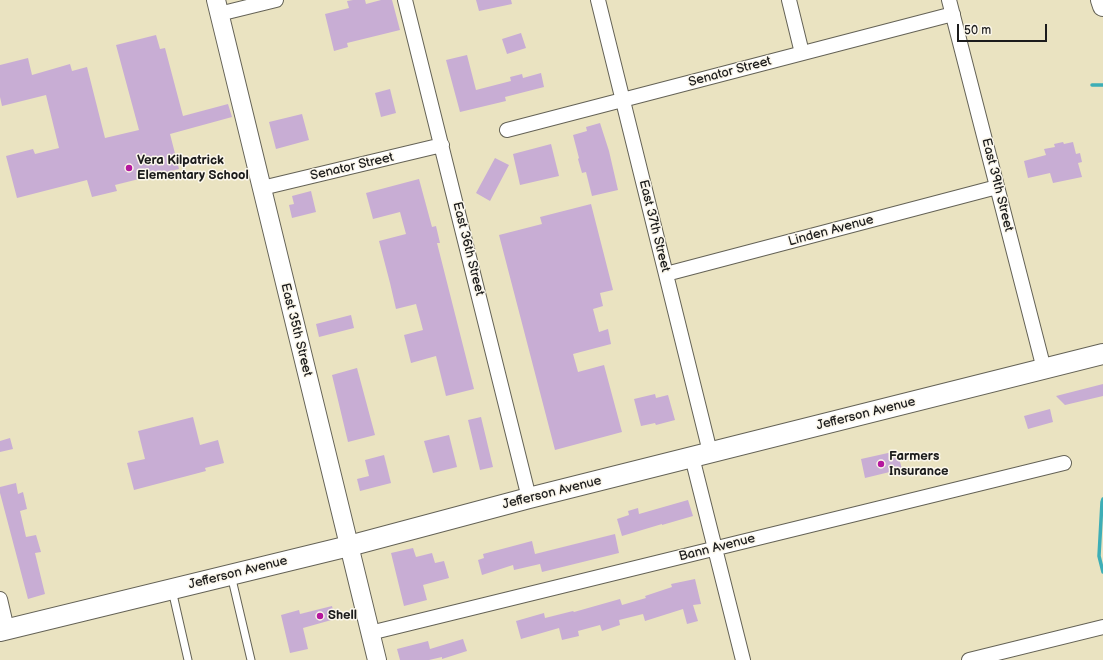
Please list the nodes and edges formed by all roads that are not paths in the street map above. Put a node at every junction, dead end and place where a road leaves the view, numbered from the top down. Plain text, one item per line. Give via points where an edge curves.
1 (276, 0) edge
2 (405, 0) edge
3 (598, 0) edge
4 (789, 0) edge
5 (949, 0) edge
6 (1101, 0) edge
7 (1103, 6) edge
8 (217, 7) edge
9 (953, 14) junction
10 (802, 53) junction
11 (622, 100) junction
12 (507, 130) dead end
13 (442, 145) junction
14 (997, 187) junction
15 (262, 188) junction
16 (666, 274) junction
17 (1103, 354) edge
18 (1044, 369) junction
19 (701, 455) junction
20 (1064, 463) dead end
21 (529, 498) junction
22 (349, 546) junction
23 (715, 548) junction
24 (231, 575) junction
25 (171, 589) junction
26 (0, 599) edge
27 (1103, 627) edge
28 (4, 630) edge
29 (370, 633) junction
30 (188, 660) edge
31 (251, 660) edge
32 (377, 660) edge
33 (743, 660) edge
34 (969, 660) edge

1 - 8 street
2 - 13 street, East 36th Street
3 - 11 street, East 37th Street
4 - 10 street
5 - 9 street, East 39th Street
6 - 7 main road
8 - 15 street, East 35th Street
9 - 10 street, Senator Street
9 - 14 street, East 39th Street
10 - 11 street, Senator Street
11 - 12 street, Senator Street
11 - 16 street, East 37th Street
13 - 15 street, Senator Street
13 - 21 street, East 36th Street
14 - 16 street, Linden Avenue
14 - 18 street, East 39th Street
15 - 22 street, East 35th Street
16 - 19 street, East 37th Street
17 - 18 main road, Jefferson Avenue
18 - 19 main road, Jefferson Avenue
19 - 21 main road, Jefferson Avenue
19 - 23 street, East 37th Street
20 - 23 street, Bann Avenue
21 - 22 main road, Jefferson Avenue
22 - 24 main road, Jefferson Avenue
22 - 29 street, East 35th Street
23 - 29 street, Bann Avenue
23 - 33 street, East 37th Street
24 - 25 main road, Jefferson Avenue
24 - 31 lane
25 - 28 main road, Jefferson Avenue
25 - 30 lane
26 - 28 street
27 - 34 street
29 - 32 street, East 35th Street

